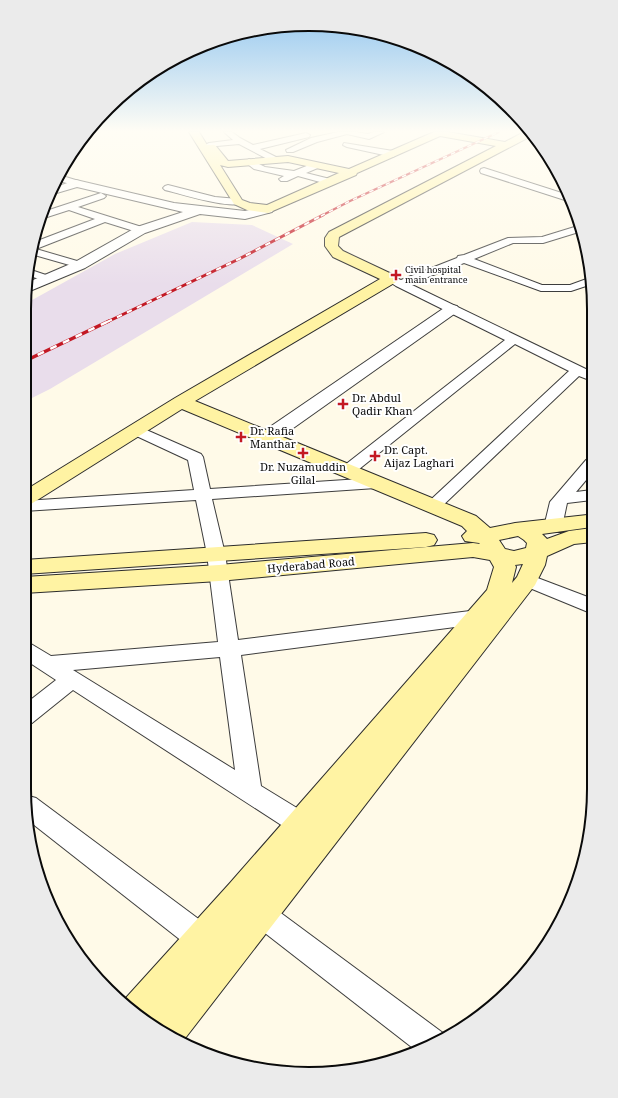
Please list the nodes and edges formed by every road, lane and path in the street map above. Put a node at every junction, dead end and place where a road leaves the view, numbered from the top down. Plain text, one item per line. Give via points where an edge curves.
1 (226, 183) edge
2 (328, 183) edge
3 (433, 183) edge
4 (522, 183) edge
5 (76, 184) joint
6 (168, 188) dead end
7 (58, 190) edge
8 (101, 196) dead end
9 (563, 197) edge
10 (238, 202) junction
11 (69, 207) junction
12 (268, 209) junction
13 (200, 210) junction
14 (48, 214) edge
15 (106, 218) junction
16 (141, 230) junction
17 (575, 230) edge
18 (38, 245) edge
19 (37, 253) edge
20 (462, 258) junction
21 (80, 265) junction
22 (33, 274) edge
23 (48, 279) junction
24 (395, 281) junction
25 (586, 282) edge
26 (32, 286) edge
27 (452, 309) junction
28 (514, 339) junction
29 (578, 370) junction
30 (587, 374) edge
31 (181, 402) junction
32 (135, 430) junction
33 (268, 437) junction
34 (587, 469) edge
35 (347, 471) junction
36 (376, 483) junction
37 (203, 495) junction
38 (587, 495) edge
39 (31, 496) edge
40 (562, 498) junction
41 (31, 506) edge
42 (432, 506) junction
43 (587, 523) edge
44 (553, 526) junction
45 (587, 536) edge
46 (530, 541) junction
47 (492, 545) junction
48 (217, 564) junction
49 (31, 567) edge
50 (527, 580) junction
51 (31, 584) edge
52 (587, 605) edge
53 (478, 617) junction
54 (230, 649) junction
55 (31, 653) edge
56 (48, 664) junction
57 (72, 679) junction
58 (31, 711) edge
59 (250, 793) junction
60 (32, 809) edge
61 (301, 824) junction
62 (261, 914) junction
63 (202, 939) junction
64 (140, 1010) edge
65 (169, 1029) edge
66 (427, 1040) edge

1 - 10 main road
2 - 12 main road
3 - 24 main road via 332,235 331,248 338,254
4 - 9 street
5 - 7 street
5 - 13 street via 174,207
6 - 10 street via 215,200
8 - 11 street
10 - 12 main road
11 - 14 street
11 - 15 street
12 - 13 street via 245,215
13 - 16 street
15 - 16 street
15 - 18 street
16 - 21 street
17 - 20 street via 543,240 512,240
19 - 21 street
20 - 24 street
20 - 25 street via 541,288 571,288
21 - 23 street
22 - 23 street
23 - 26 street
24 - 27 street
24 - 31 main road
27 - 28 street
27 - 33 street
28 - 29 street
28 - 35 street
29 - 30 street
29 - 42 street
31 - 32 main road
31 - 33 main road
32 - 37 street via 195,457
32 - 39 main road
33 - 35 main road
34 - 40 street
35 - 36 main road
36 - 37 street
36 - 42 main road
37 - 41 street
37 - 48 street
38 - 40 street
40 - 44 street via 558,502
42 - 47 main road via 469,521
43 - 44 main road, Hyderabad Road
44 - 46 main road, Hyderabad Road
45 - 46 main road, Hyderabad Road
46 - 47 main road, Hyderabad Road via 528,556 514,558
46 - 50 main road via 534,565
47 - 48 main road, Hyderabad Road via 473,550
47 - 53 main road via 505,567 498,593
48 - 49 main road, Hyderabad Road
48 - 51 main road, Hyderabad Road
48 - 54 street
50 - 52 street
50 - 62 main road
53 - 54 street
53 - 61 main road
54 - 56 street
54 - 59 street
55 - 56 street
56 - 57 street
57 - 58 street
57 - 59 street
59 - 61 street
60 - 63 street
61 - 63 main road
62 - 65 main road
62 - 66 street
63 - 64 main road

